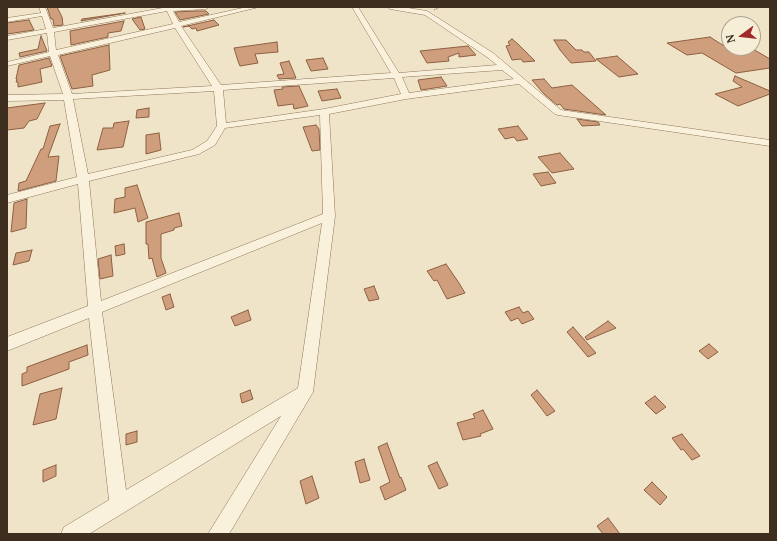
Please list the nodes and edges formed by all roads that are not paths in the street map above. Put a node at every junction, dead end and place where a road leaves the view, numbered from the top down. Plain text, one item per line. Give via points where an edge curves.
1 (132, 7) edge
2 (206, 7) edge
3 (256, 7) edge
4 (355, 7) edge
5 (390, 7) edge
6 (171, 8) edge
7 (43, 10) edge
8 (135, 15) junction
9 (7, 20) edge
10 (177, 25) junction
11 (50, 30) junction
12 (7, 38) edge
13 (53, 53) junction
14 (7, 64) edge
15 (504, 67) junction
16 (398, 76) junction
17 (521, 81) junction
18 (218, 88) junction
19 (68, 96) junction
20 (406, 96) junction
21 (7, 98) edge
22 (324, 112) junction
23 (222, 126) junction
24 (770, 143) edge
25 (83, 179) junction
26 (7, 199) edge
27 (329, 216) junction
28 (96, 309) junction
29 (7, 344) edge
30 (305, 392) junction
31 (120, 505) junction
32 (71, 534) edge
33 (218, 534) edge

1 - 8 street
2 - 6 street
3 - 10 street
4 - 16 street
5 - 15 street via 427,13
6 - 8 street
6 - 10 street
7 - 9 street
7 - 11 street
8 - 11 street
10 - 13 street
10 - 18 street
11 - 12 street
11 - 13 street
13 - 14 street
13 - 19 street
15 - 16 street
15 - 17 street
16 - 18 street
16 - 20 street
17 - 20 street
17 - 24 street via 558,112
18 - 19 street
18 - 23 street
19 - 21 street
19 - 25 street
20 - 22 street
22 - 23 street
22 - 27 street
23 - 25 street via 211,143 195,152
25 - 26 street
25 - 28 street
27 - 28 street
27 - 30 street
28 - 29 street
28 - 31 street
30 - 31 street
30 - 33 street
31 - 32 street

